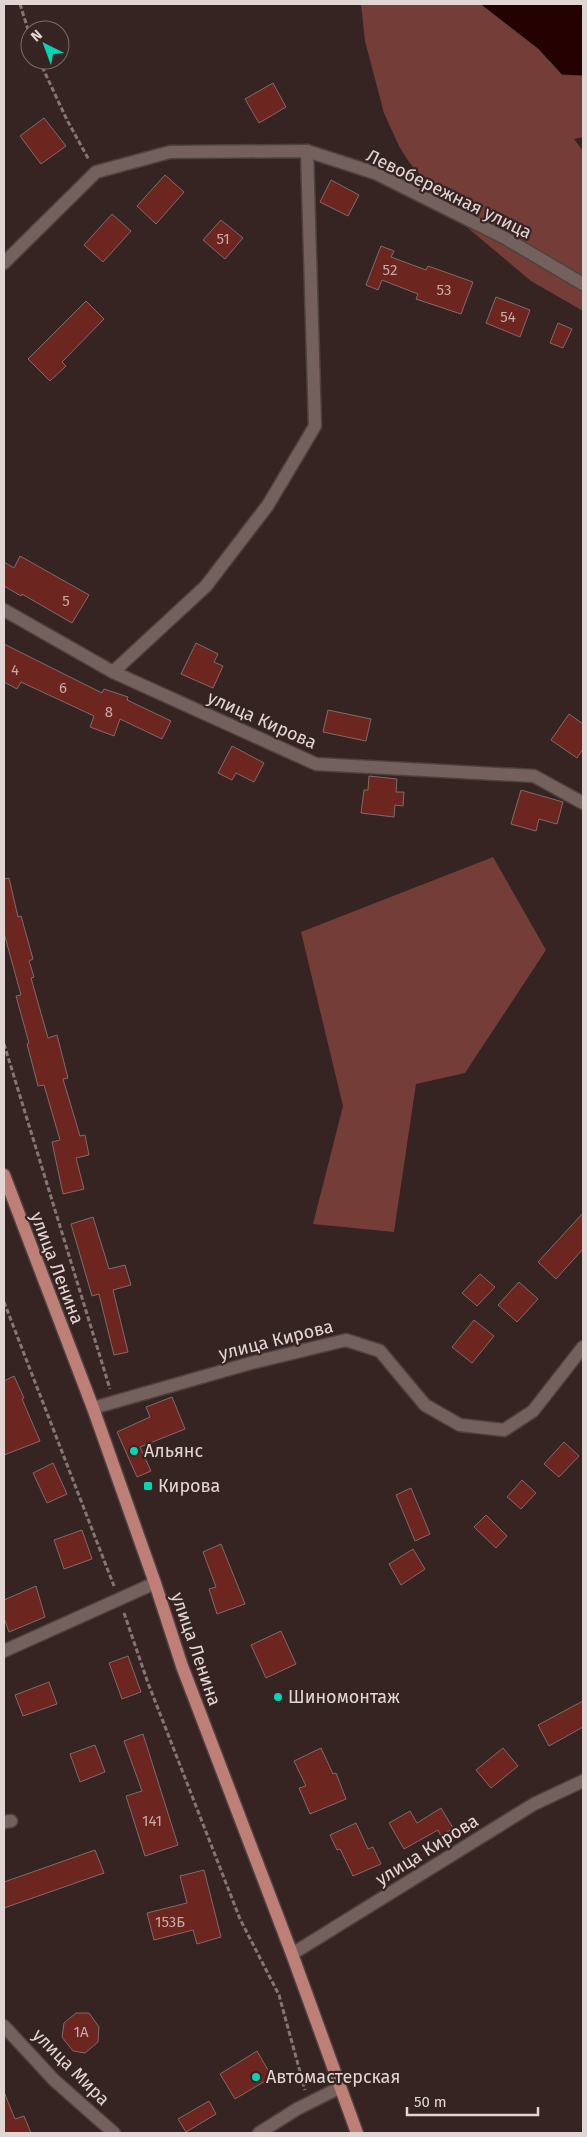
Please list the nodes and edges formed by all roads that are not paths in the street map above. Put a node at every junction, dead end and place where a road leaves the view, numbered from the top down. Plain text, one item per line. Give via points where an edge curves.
1 (307, 151) junction
2 (4, 263) edge
3 (583, 284) edge
4 (4, 610) edge
5 (112, 672) junction
6 (583, 803) edge
7 (4, 1175) edge
8 (583, 1347) edge
9 (92, 1408) junction
10 (155, 1583) junction
11 (4, 1651) edge
12 (583, 1781) edge
13 (292, 1954) junction
14 (4, 2026) edge
15 (339, 2088) junction
16 (114, 2133) edge
17 (259, 2133) edge
18 (357, 2133) edge

1 - 2 street, Левобережная улица via 170,152 96,172
1 - 3 street, Левобережная улица via 375,173 505,238
1 - 5 street via 315,426 268,505 206,586
4 - 5 street, улица Кирова
5 - 6 street, улица Кирова via 316,764 534,776
7 - 9 main road, улица Ленина
8 - 9 street, улица Кирова via 533,1411 504,1430 460,1424 425,1405 380,1351 346,1340
9 - 10 main road, улица Ленина
10 - 11 street
10 - 13 main road, улица Ленина via 182,1666
12 - 13 street, улица Кирова via 534,1804
13 - 15 main road, улица Ленина
14 - 16 street, улица Мира via 54,2080
15 - 17 street
15 - 18 main road, улица Ленина

